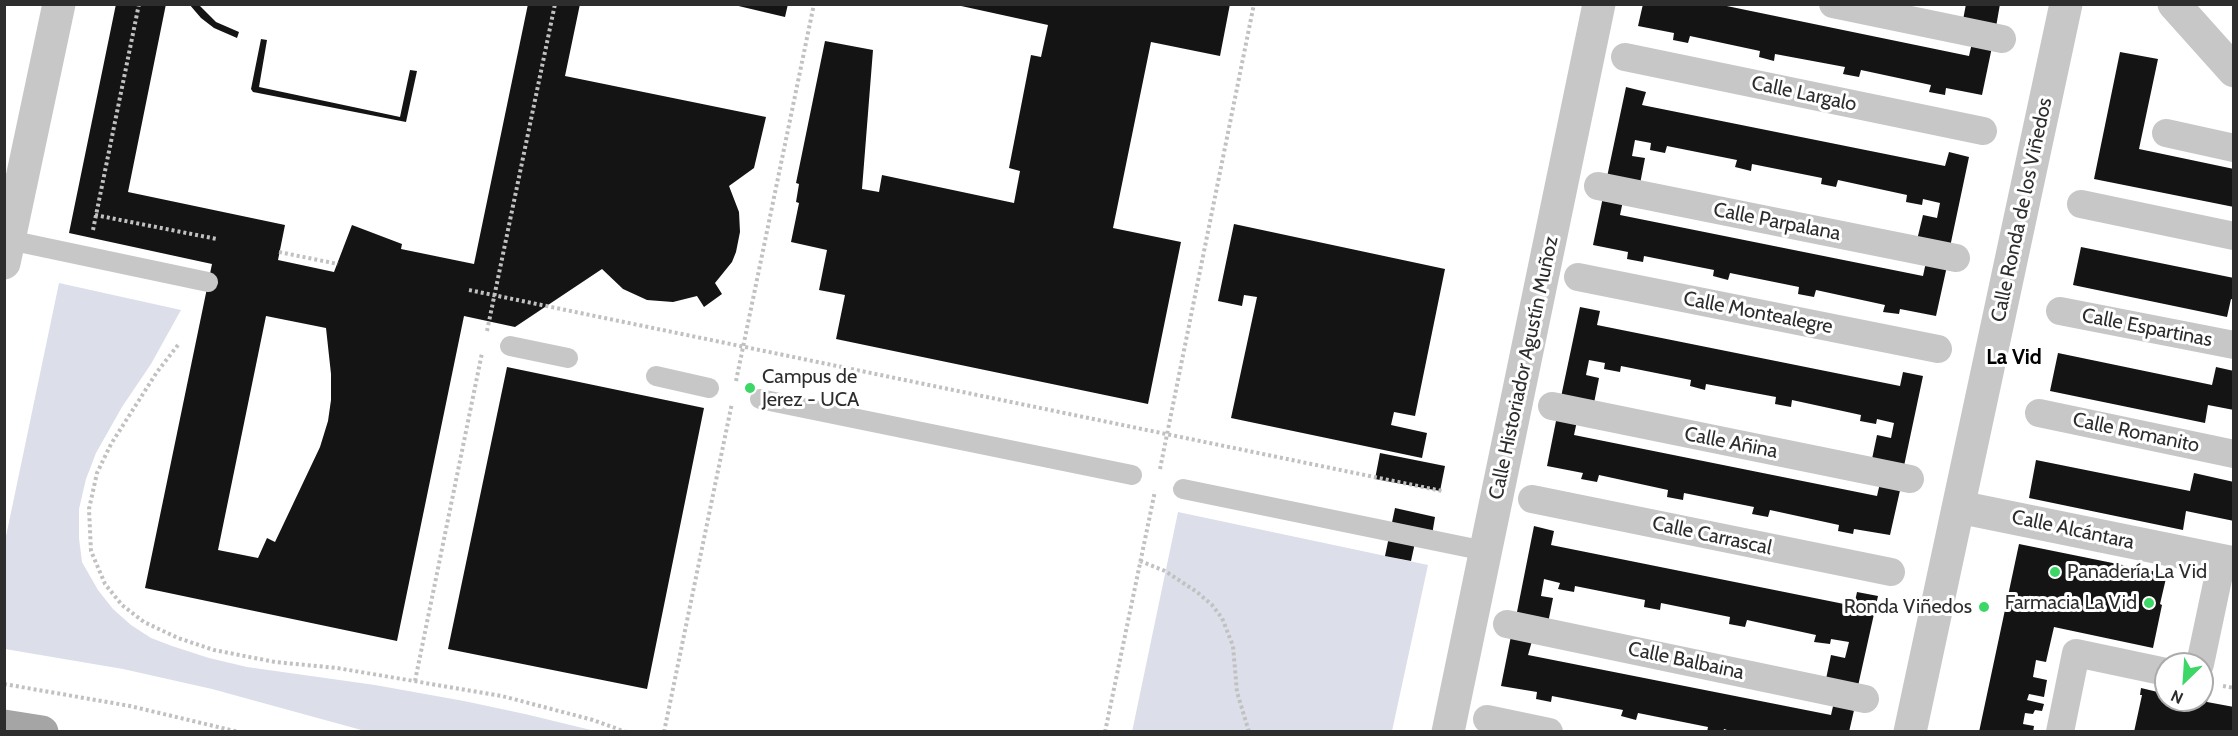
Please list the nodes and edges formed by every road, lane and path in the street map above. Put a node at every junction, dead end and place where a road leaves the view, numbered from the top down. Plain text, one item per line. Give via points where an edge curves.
1 (59, 4) edge
2 (140, 4) edge
3 (814, 4) edge
4 (1254, 4) edge
5 (1599, 4) edge
6 (1833, 4) edge
7 (2066, 4) edge
8 (2174, 4) edge
9 (2002, 39) dead end
10 (1625, 57) dead end
11 (2234, 71) edge
12 (1983, 131) dead end
13 (2166, 134) dead end
14 (2234, 148) edge
15 (1598, 186) dead end
16 (2081, 204) dead end
17 (96, 214) junction
18 (2234, 236) edge
19 (217, 239) dead end
20 (7, 252) edge
21 (279, 252) dead end
22 (87, 257) junction
23 (1956, 258) dead end
24 (338, 264) dead end
25 (1578, 277) dead end
26 (208, 282) dead end
27 (469, 290) dead end
28 (2060, 311) dead end
29 (178, 345) dead end
30 (2234, 345) edge
31 (510, 346) dead end
32 (743, 346) junction
33 (1938, 349) dead end
34 (568, 358) dead end
35 (657, 376) dead end
36 (736, 381) dead end
37 (708, 388) dead end
38 (734, 393) dead end
39 (760, 399) dead end
40 (1552, 406) dead end
41 (2039, 413) dead end
42 (1167, 434) junction
43 (2234, 454) edge
44 (1131, 475) dead end
45 (1910, 479) dead end
46 (1183, 489) dead end
47 (1442, 491) dead end
48 (1532, 499) dead end
49 (1959, 507) junction
50 (1485, 551) junction
51 (1140, 561) junction
52 (2228, 562) edge
53 (1891, 572) dead end
54 (1507, 624) dead end
55 (2203, 652) edge
56 (2154, 669) edge
57 (4, 684) edge
58 (1865, 699) dead end
59 (1487, 719) dead end
60 (4, 726) edge
61 (42, 732) edge
62 (239, 732) edge
63 (626, 732) edge
64 (664, 732) edge
65 (1105, 732) edge
66 (1249, 732) edge
67 (1448, 732) edge
68 (1549, 732) edge
69 (1910, 732) edge
70 (2060, 732) edge

1 - 20 street
2 - 17 path
3 - 32 path
4 - 42 path
5 - 50 street, Calle Historiador Agustín Muñoz
6 - 9 street
7 - 49 street, Calle Ronda de los Viñedos
8 - 11 street
10 - 12 street, Calle Largalo
13 - 14 street
15 - 23 street, Calle Parpalana
16 - 18 street
17 - 19 path
17 - 22 path
20 - 22 lane
21 - 24 path
22 - 26 lane
25 - 33 street, Calle Montealegre
27 - 32 path
28 - 30 street, Calle Espartinas
29 - 63 path via 111,444 97,473 89,509 91,551 105,584 122,605 144,622 214,650 502,696 582,716
31 - 34 lane
32 - 36 path
32 - 42 path
35 - 37 lane
38 - 64 path
39 - 44 lane
40 - 45 street, Calle Añina
41 - 43 street, Calle Romanito
42 - 47 path
42 - 51 path
46 - 50 lane
48 - 53 street, Calle Carrascal
49 - 52 street, Calle Alcántara
49 - 69 street, Calle Ronda de los Viñedos
50 - 67 street, Calle Historiador Agustín Muñoz
51 - 65 path
51 - 66 path via 1165,571 1197,592 1222,618 1233,646 1236,692
52 - 55 street
54 - 58 street, Calle Balbaina
56 - 70 street via 2076,653
57 - 62 path via 130,706
59 - 68 street
60 - 61 main road

